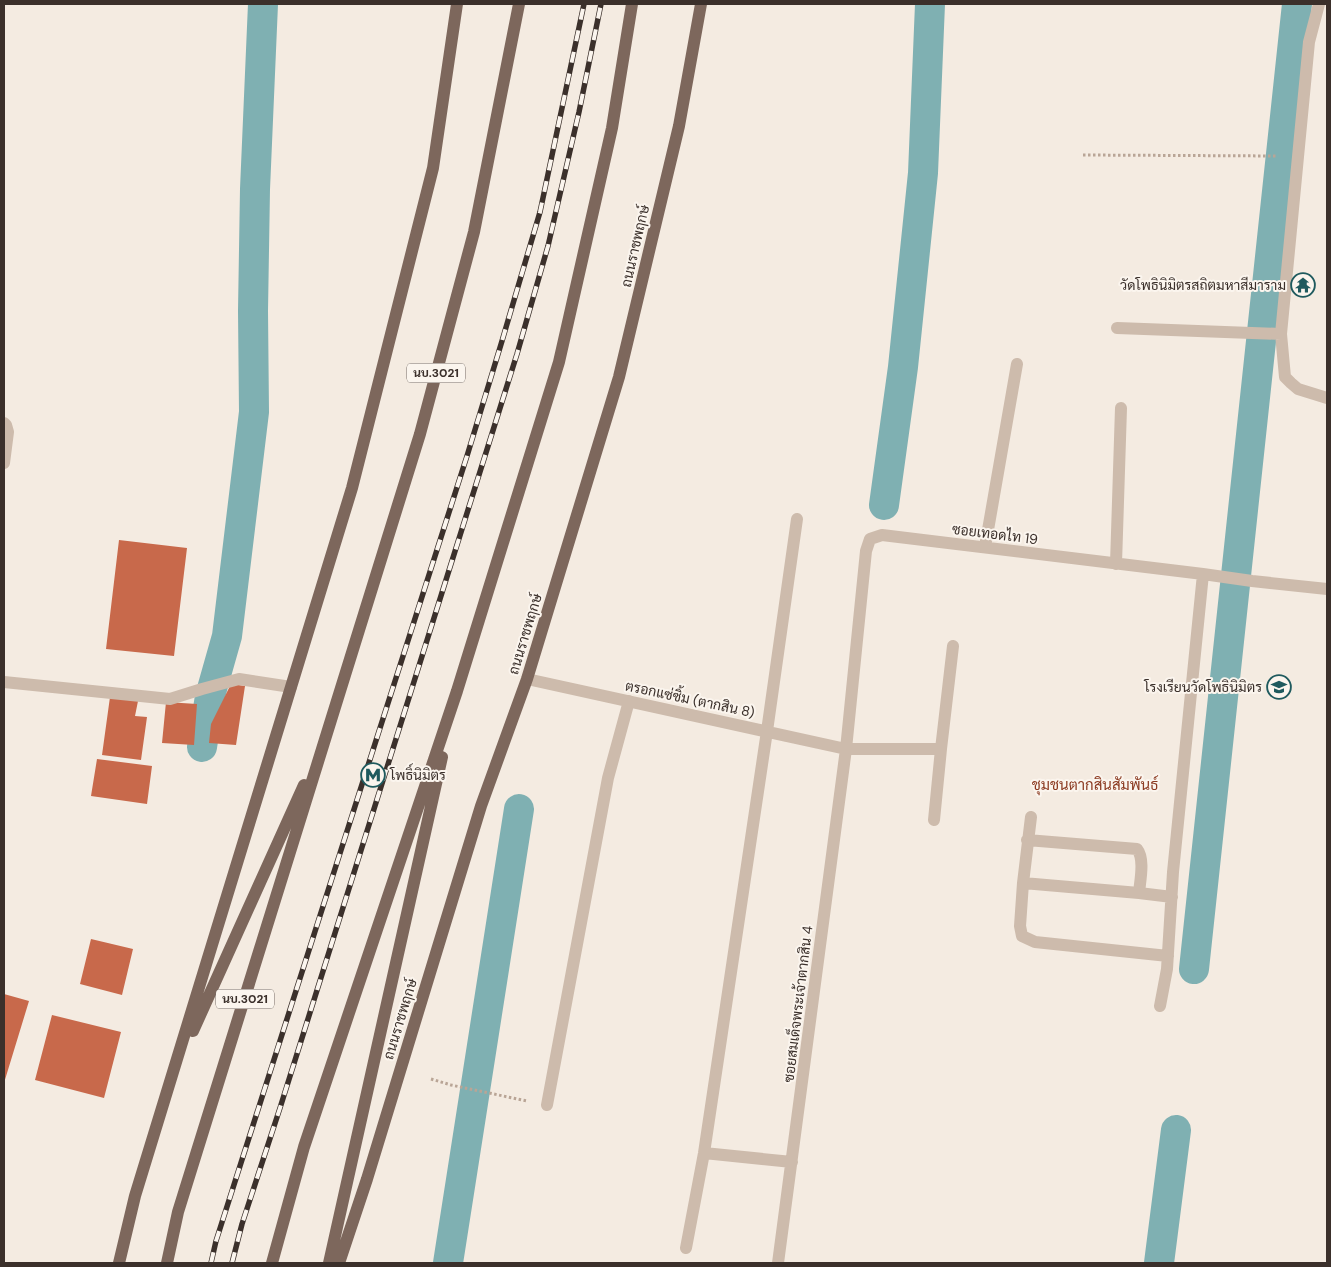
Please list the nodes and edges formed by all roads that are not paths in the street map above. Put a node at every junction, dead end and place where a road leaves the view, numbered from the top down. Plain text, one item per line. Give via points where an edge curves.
1 (457, 4) edge
2 (519, 4) edge
3 (632, 4) edge
4 (701, 4) edge
5 (1319, 4) edge
6 (1117, 328) dead end
7 (1281, 334) junction
8 (1016, 364) dead end
9 (1327, 398) edge
10 (1121, 408) dead end
11 (4, 423) edge
12 (4, 463) edge
13 (797, 519) dead end
14 (985, 547) junction
15 (1116, 564) junction
16 (1203, 574) junction
17 (1327, 589) edge
18 (954, 646) dead end
19 (527, 678) junction
20 (4, 682) edge
21 (291, 687) junction
22 (457, 691) junction
23 (629, 701) junction
24 (767, 731) junction
25 (327, 735) junction
26 (846, 748) junction
27 (941, 749) junction
28 (1031, 817) dead end
29 (934, 820) dead end
30 (1028, 840) junction
31 (1024, 883) junction
32 (1138, 893) junction
33 (1172, 897) junction
34 (1168, 956) junction
35 (1160, 1006) dead end
36 (171, 1079) junction
37 (547, 1105) road end
38 (704, 1153) junction
39 (792, 1162) junction
40 (686, 1248) dead end
41 (119, 1263) edge
42 (167, 1263) edge
43 (272, 1263) edge
44 (329, 1263) edge
45 (339, 1263) edge
46 (778, 1263) edge

1 - 21 main road, นบ.3021 via 433,168 352,488
2 - 25 main road, นบ.3021 via 472,242 420,434
3 - 22 main road via 612,128 559,362
4 - 19 main road, ถนนราชพฤกษ์ via 679,126 619,377
5 - 7 street via 1309,42
6 - 7 street
7 - 9 street via 1285,377 1298,389
8 - 14 street
10 - 15 street
11 - 12 street via 8,432
13 - 24 street
14 - 15 street, ซอยเทอดไท 19
14 - 26 street, ซอยเทอดไท 19 via 882,535 870,539 866,551
15 - 16 street, ซอยเทอดไท 19
16 - 17 street, ซอยเทอดไท 19
16 - 33 street
18 - 27 street
19 - 23 street, ตรอกแซ่ซิ้ม (ตากสิน 8)
19 - 45 main road, ถนนราชพฤกษ์ via 481,806
20 - 21 street via 170,699 239,678
21 - 36 main road, นบ.3021
22 - 43 main road via 304,1147
22 - 44 main road
23 - 24 street, ตรอกแซ่ซิ้ม (ตากสิน 8)
23 - 37 street via 608,778
24 - 26 street, ตรอกแซ่ซิ้ม (ตากสิน 8)
24 - 38 street
25 - 36 main road
25 - 42 main road, นบ.3021 via 181,1202
26 - 27 street, ตรอกแซ่ซิ้ม (ตากสิน 8)
26 - 39 street, ซอยสมเด็จพระเจ้าตากสิน 4
27 - 29 street
28 - 30 street
30 - 31 street
30 - 32 street via 1137,849 1142,859
31 - 32 street
31 - 34 street via 1022,936 1035,942
32 - 33 street
33 - 34 street
34 - 35 street
36 - 41 main road, นบ.3021 via 135,1196
38 - 39 street
38 - 40 street
39 - 46 street, ซอยสมเด็จพระเจ้าตากสิน 4

